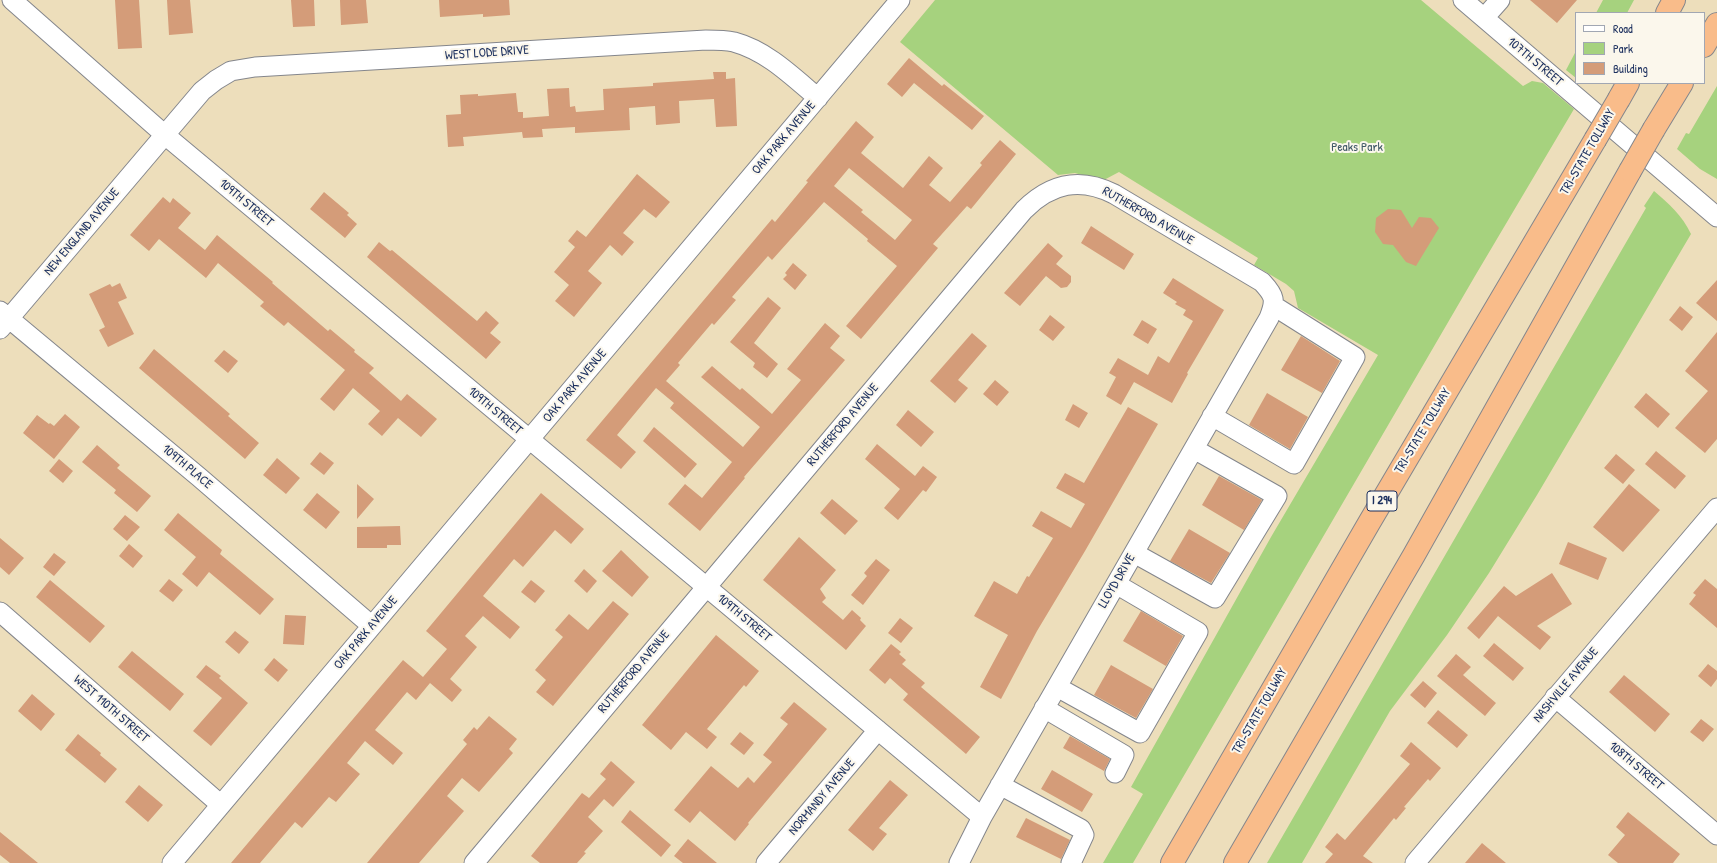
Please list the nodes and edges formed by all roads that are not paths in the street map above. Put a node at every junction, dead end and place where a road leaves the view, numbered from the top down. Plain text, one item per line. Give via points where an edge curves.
1 (12, 0) edge
2 (900, 0) edge
3 (1463, 0) edge
4 (1500, 0) edge
5 (1674, 0) edge
6 (1668, 12) edge
7 (1484, 18) junction
8 (1717, 24) edge
9 (1705, 44) edge
10 (1681, 84) edge
11 (1623, 91) edge
12 (818, 98) junction
13 (165, 135) junction
14 (1717, 217) edge
15 (1274, 303) junction
16 (3, 319) edge
17 (1212, 416) junction
18 (529, 440) junction
19 (1194, 449) junction
20 (1717, 508) edge
21 (1134, 553) junction
22 (1116, 584) junction
23 (707, 586) junction
24 (0, 612) edge
25 (372, 626) junction
26 (1057, 687) junction
27 (1555, 697) junction
28 (1044, 708) junction
29 (878, 730) junction
30 (1115, 773) dead end
31 (1000, 786) junction
32 (221, 805) junction
33 (982, 816) junction
34 (1717, 834) edge
35 (172, 863) edge
36 (474, 863) edge
37 (766, 863) edge
38 (959, 863) edge
39 (1071, 863) edge
40 (1172, 863) edge
41 (1235, 863) edge
42 (1416, 863) edge

1 - 13 street, 109TH STREET
2 - 12 street, OAK PARK AVENUE
3 - 7 street, 107TH STREET
4 - 7 street
5 - 6 highway
7 - 14 street, 107TH STREET
8 - 9 highway
10 - 41 highway, bridge via 1414,555
11 - 40 highway, TRI-STATE TOLLWAY / I 294, bridge
12 - 13 street, WEST LODE DRIVE via 772,60 755,50 733,42 706,40 231,71 202,91
12 - 18 street, OAK PARK AVENUE
13 - 16 street, NEW ENGLAND AVENUE
13 - 18 street, 109TH STREET
15 - 17 street, LLOYD DRIVE via 1269,318
15 - 17 street via 1355,357 1294,464
15 - 23 street, RUTHERFORD AVENUE via 1271,292 1262,282 1104,189 1084,184 1066,185 1047,192 1024,210
16 - 25 street, 109TH PLACE via 199,477
17 - 19 street, LLOYD DRIVE
18 - 23 street, 109TH STREET
18 - 25 street, OAK PARK AVENUE
19 - 21 street, LLOYD DRIVE
19 - 21 street via 1277,496 1215,598
20 - 27 street, NASHVILLE AVENUE
21 - 22 street, LLOYD DRIVE
22 - 26 street, LLOYD DRIVE
22 - 26 street via 1198,632 1156,706 1140,733
23 - 29 street, 109TH STREET
23 - 36 street, RUTHERFORD AVENUE
24 - 32 street, WEST 110TH STREET
25 - 32 street, OAK PARK AVENUE
26 - 28 street, LLOYD DRIVE
27 - 34 street, 108TH STREET
27 - 42 street, NASHVILLE AVENUE
28 - 30 street via 1124,755
28 - 31 street, LLOYD DRIVE
29 - 33 street, 109TH STREET
29 - 37 street, NORMANDY AVENUE
31 - 33 street, LLOYD DRIVE
31 - 39 street via 1081,829 1084,835
32 - 35 street, OAK PARK AVENUE
33 - 38 street, LLOYD DRIVE

